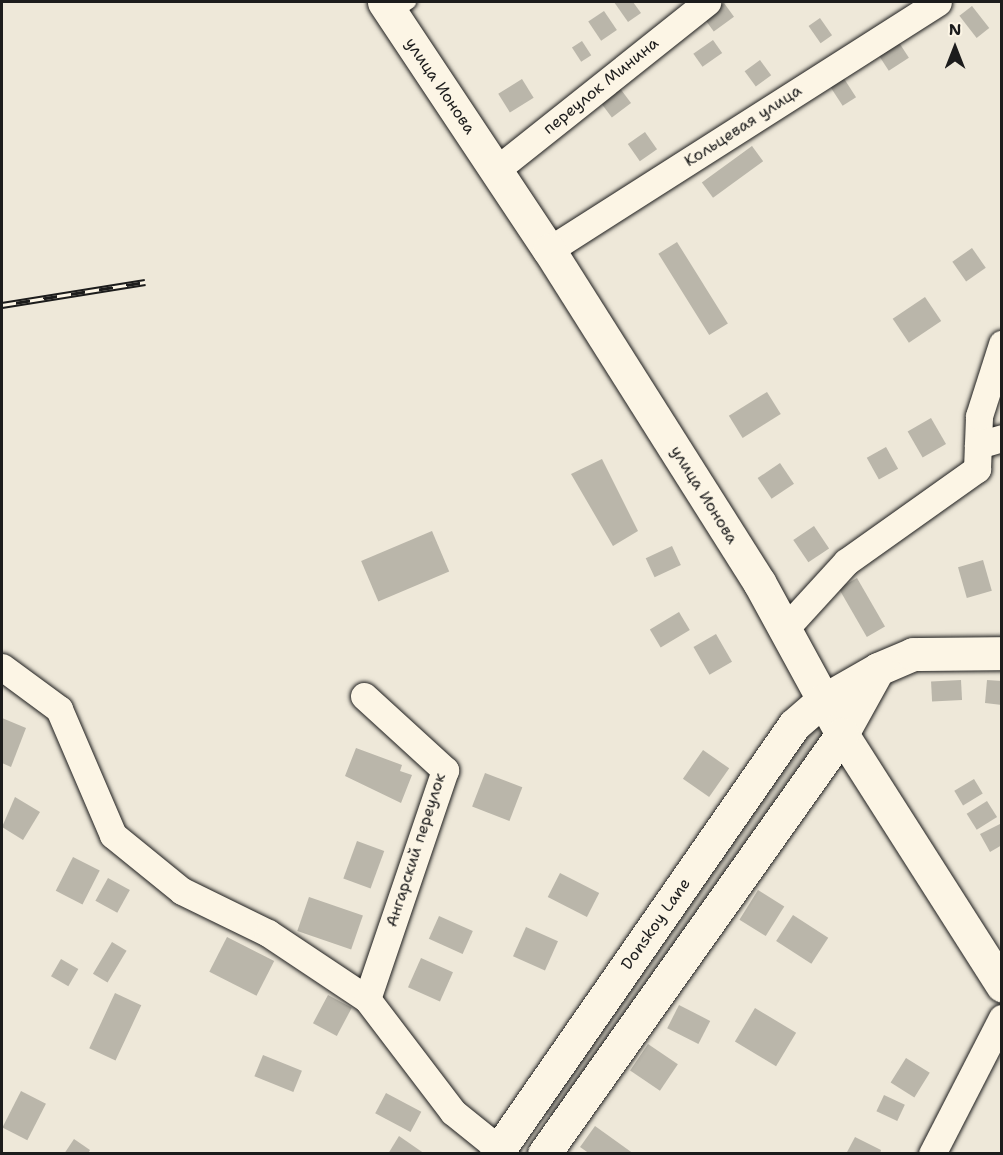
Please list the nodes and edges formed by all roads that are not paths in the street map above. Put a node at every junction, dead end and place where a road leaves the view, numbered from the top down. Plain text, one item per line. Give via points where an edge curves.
1 (707, 2) edge
2 (938, 2) edge
3 (395, 6) edge
4 (496, 170) junction
5 (549, 250) junction
6 (1002, 344) edge
7 (990, 442) edge
8 (784, 630) junction
9 (1002, 652) edge
10 (2, 667) edge
11 (878, 669) junction
12 (364, 696) dead end
13 (822, 700) junction
14 (842, 734) junction
15 (1002, 984) edge
16 (367, 999) junction
17 (1002, 1018) edge
18 (500, 1152) edge
19 (544, 1154) edge
20 (932, 1154) edge

1 - 4 street, переулок Минина
2 - 5 street, Кольцевая улица
3 - 4 main road, улица Ионова
4 - 5 main road, улица Ионова
5 - 8 main road, улица Ионова
6 - 7 street via 979,416
7 - 8 street via 977,469 846,562
8 - 13 main road, улица Ионова
9 - 11 main road, Donskoy Lane via 913,654
10 - 16 street via 59,709 113,835 182,891 268,933
11 - 13 main road, Donskoy Lane
11 - 14 main road
12 - 16 street, Ангарский переулок via 445,770
13 - 14 main road, улица Ионова
13 - 18 main road, Donskoy Lane via 794,725
14 - 15 main road, улица Ионова
14 - 19 main road
16 - 18 street via 453,1112
17 - 20 street

